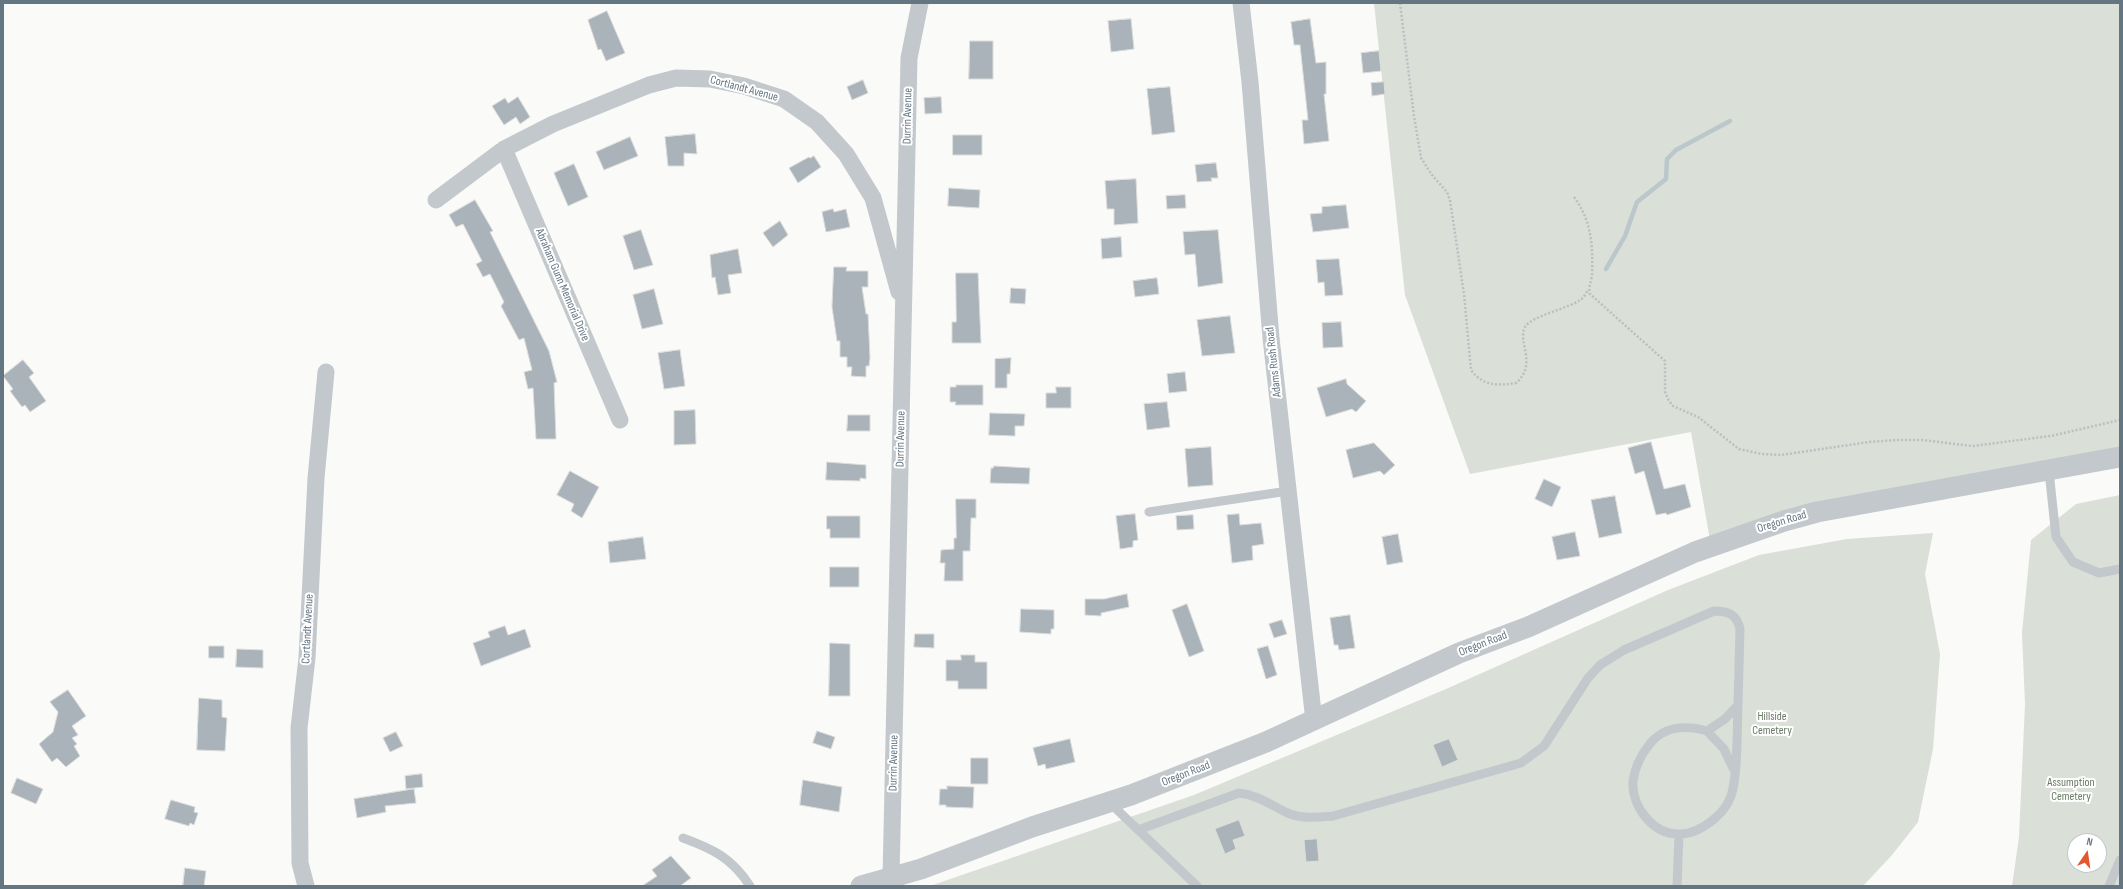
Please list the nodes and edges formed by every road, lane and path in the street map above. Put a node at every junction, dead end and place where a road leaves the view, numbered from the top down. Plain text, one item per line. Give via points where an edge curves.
1 (920, 3) edge
2 (1241, 3) edge
3 (1400, 3) edge
4 (504, 149) junction
5 (1574, 197) dead end
6 (436, 200) dead end
7 (1589, 290) junction
8 (904, 312) junction
9 (326, 372) dead end
10 (620, 420) dead end
11 (2120, 420) edge
12 (2120, 457) edge
13 (2049, 471) junction
14 (1288, 492) junction
15 (1149, 512) dead end
16 (2120, 569) edge
17 (1738, 705) junction
18 (1314, 721) junction
19 (1707, 731) junction
20 (1734, 773) junction
21 (1109, 802) junction
22 (1138, 830) junction
23 (1679, 834) junction
24 (682, 838) dead end
25 (2120, 860) edge
26 (891, 877) junction
27 (306, 886) edge
28 (750, 886) edge
29 (861, 886) edge
30 (1197, 886) edge
31 (1677, 886) edge
32 (2109, 886) edge

1 - 8 street, Durrin Avenue via 909,58
2 - 14 street, Adams Rush Road via 1271,338
3 - 7 path via 1421,158 1447,192 1450,200 1463,287 1471,370 1477,379 1492,384 1516,383 1522,377 1526,363 1523,335 1525,328 1533,320 1580,300
4 - 6 street, Cortlandt Avenue
4 - 8 street, Cortlandt Avenue via 561,121 648,85 676,78 710,79 744,86 784,99 817,122 846,154 873,198
4 - 10 street, Abraham Gunn Memorial Drive
5 - 7 path via 1590,231 1592,266
7 - 11 path via 1590,294 1665,361 1665,392 1673,406 1698,417 1738,449 1781,455 1898,440 1972,446 2051,436
8 - 26 street, Durrin Avenue
9 - 27 street, Cortlandt Avenue via 316,478 307,658 299,728 300,863
12 - 13 street, Oregon Road
13 - 16 lane via 2056,537 2073,562 2099,573
13 - 18 street, Oregon Road via 1784,520 1695,552 1528,627 1459,653
14 - 15 lane
14 - 18 street, Adams Rush Road
17 - 19 lane via 1725,719
17 - 20 lane
17 - 22 lane via 1738,620 1732,614 1714,611 1624,650 1600,665 1588,678 1544,746 1521,764 1333,816 1310,818 1291,815 1251,794 1239,793
18 - 21 street, Oregon Road
19 - 20 lane via 1724,749
19 - 23 lane via 1680,726 1663,732 1644,752 1633,781 1634,796 1646,819 1662,830
20 - 23 lane via 1731,795 1723,812 1696,832
21 - 22 lane
21 - 26 street, Oregon Road via 1032,827 921,869
22 - 30 lane
23 - 31 lane
24 - 28 lane via 709,847 740,870
25 - 32 lane
26 - 29 street, Oregon Road

